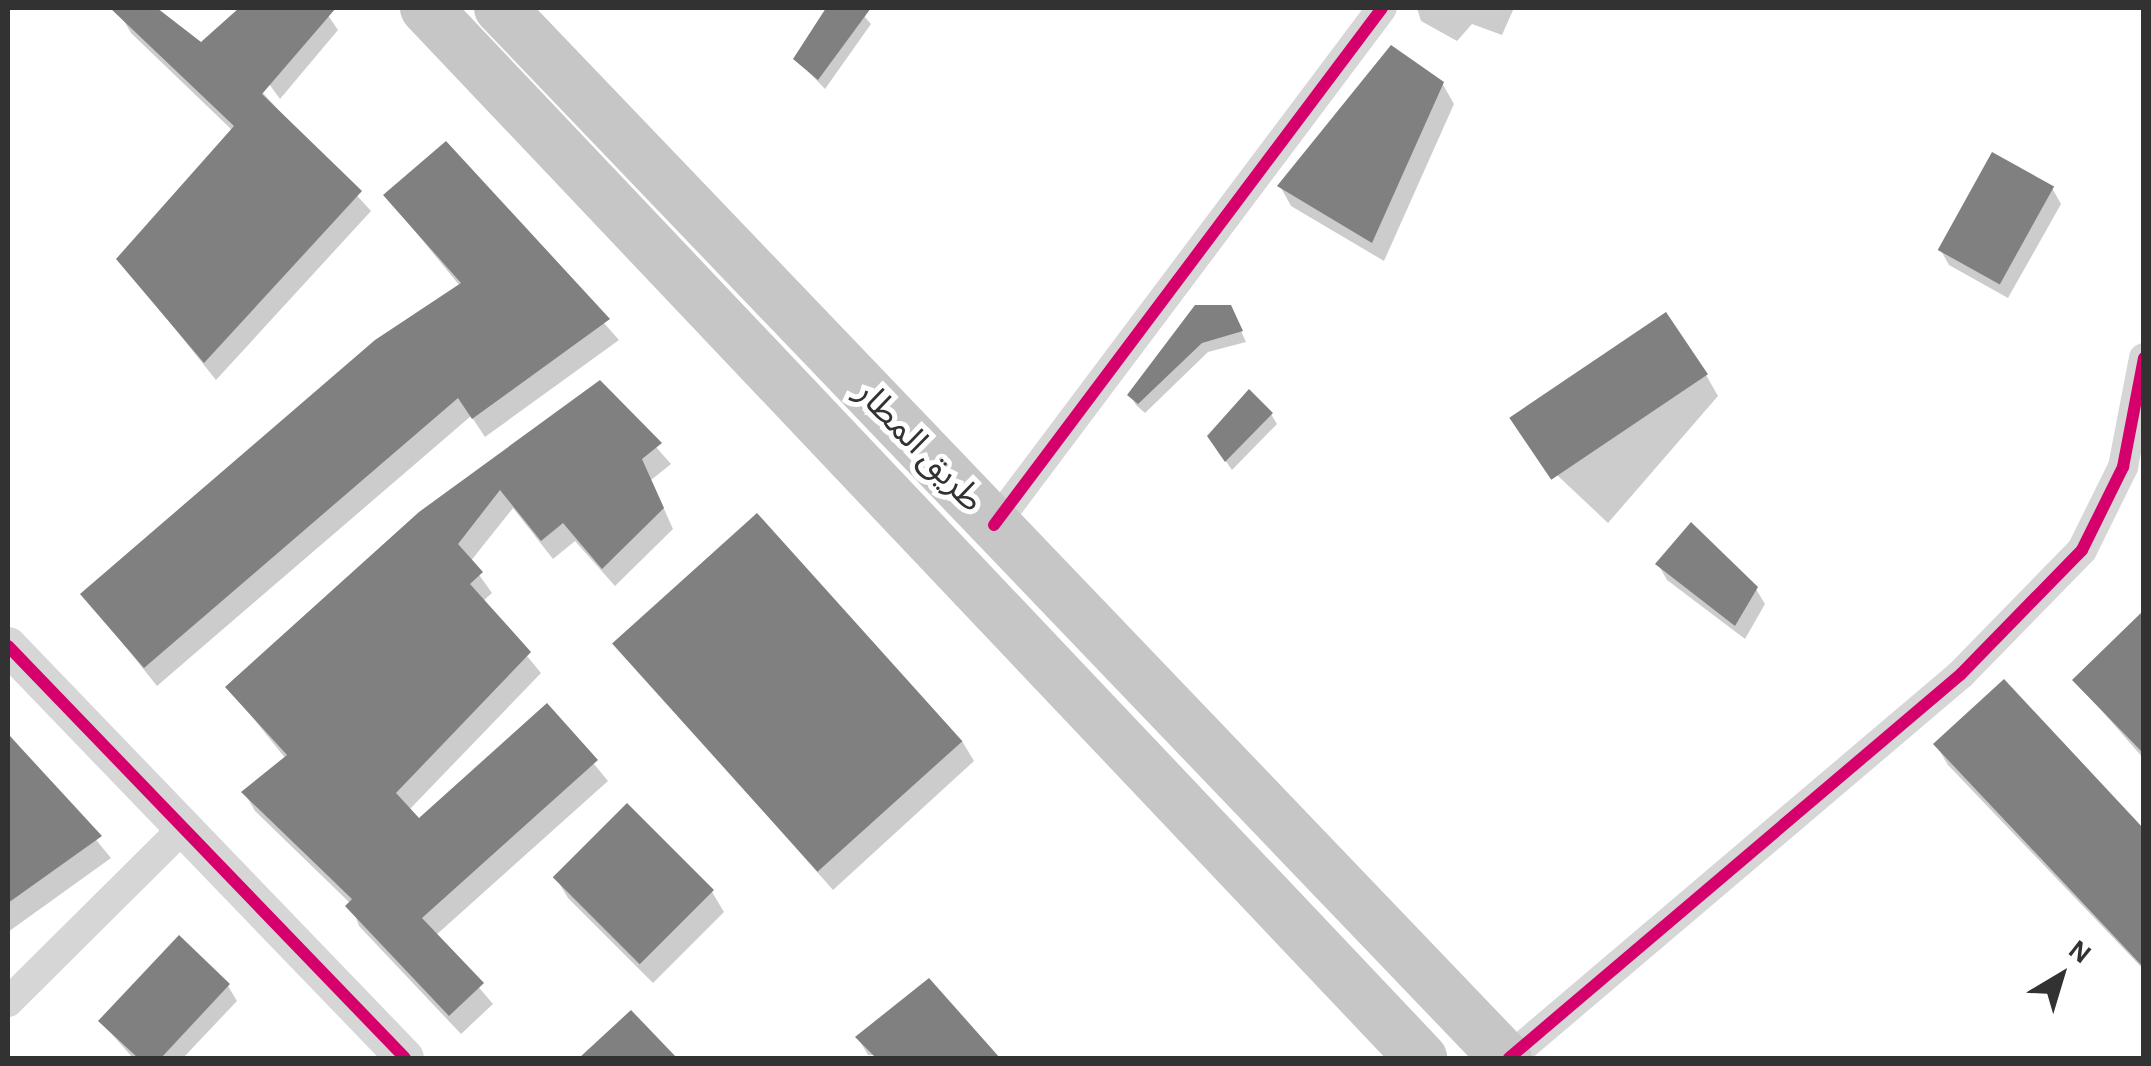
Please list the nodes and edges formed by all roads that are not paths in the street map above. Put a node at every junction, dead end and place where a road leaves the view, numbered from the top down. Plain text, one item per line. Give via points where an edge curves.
1 (426, 8) edge
2 (500, 8) edge
3 (1382, 8) edge
4 (2144, 358) edge
5 (994, 526) junction
6 (8, 646) edge
7 (183, 828) junction
8 (8, 1002) edge
9 (405, 1058) edge
10 (1421, 1058) edge
11 (1508, 1058) edge

1 - 10 highway, طريق المطار
2 - 5 highway, طريق المطار
3 - 5 street
4 - 11 street via 2123,467 2082,550 1961,674
5 - 11 highway, طريق المطار
6 - 7 street
7 - 8 street
7 - 9 street

